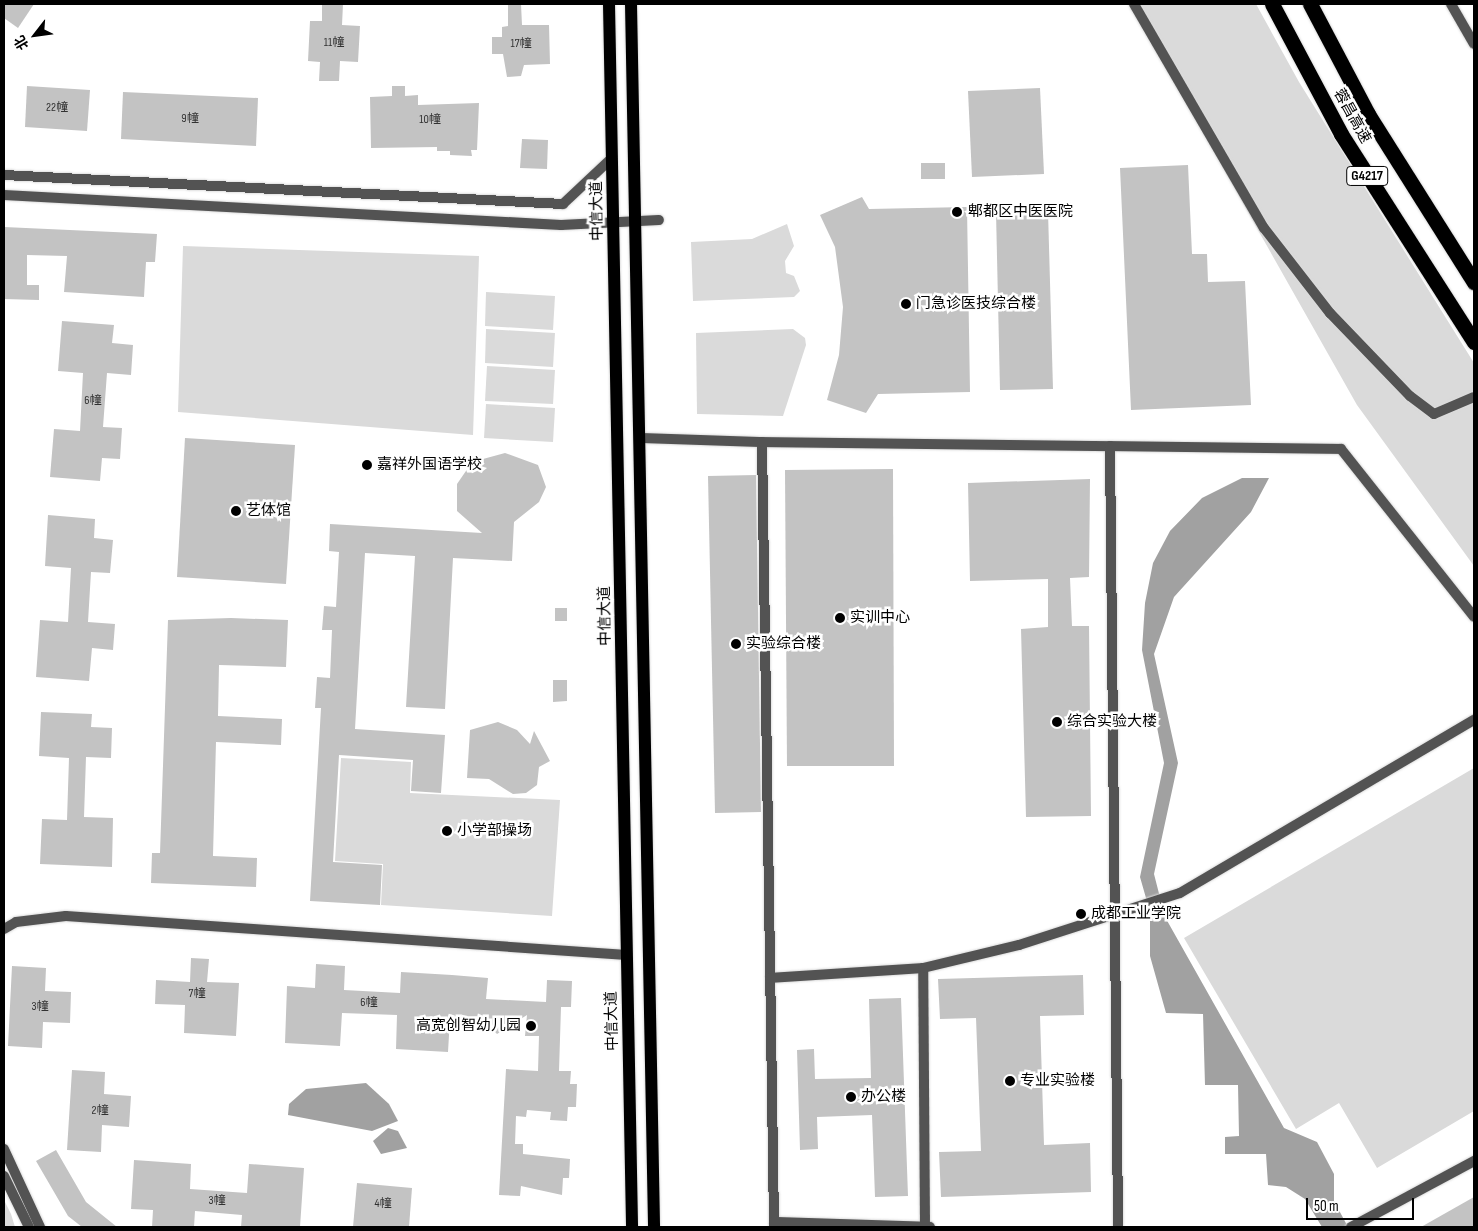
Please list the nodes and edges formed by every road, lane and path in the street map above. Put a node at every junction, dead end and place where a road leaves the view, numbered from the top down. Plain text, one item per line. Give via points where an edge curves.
1 (609, 4) edge
2 (631, 4) edge
3 (1134, 4) edge
4 (1272, 4) edge
5 (1310, 4) edge
6 (1451, 4) edge
7 (1474, 44) edge
8 (612, 158) junction
9 (4, 175) edge
10 (4, 195) edge
11 (659, 220) dead end
12 (635, 221) junction
13 (614, 222) junction
14 (1474, 282) edge
15 (1474, 342) edge
16 (1474, 397) edge
17 (640, 438) junction
18 (762, 442) junction
19 (1110, 446) junction
20 (1474, 617) edge
21 (1474, 720) edge
22 (1115, 911) junction
23 (4, 929) edge
24 (627, 955) junction
25 (923, 968) junction
26 (770, 978) junction
27 (4, 1149) edge
28 (1474, 1161) edge
29 (4, 1176) edge
30 (774, 1225) edge
31 (1354, 1226) edge
32 (29, 1227) edge
33 (40, 1227) edge
34 (632, 1227) edge
35 (654, 1227) edge
36 (924, 1227) edge
37 (930, 1227) edge
38 (1118, 1227) edge

1 - 8 main road, 中信大道
2 - 12 main road
3 - 16 street via 1264,228 1330,313 1410,396 1434,414
4 - 15 highway, 蓉昌高速 / G4217 via 1341,134
5 - 14 highway, 蓉昌高速 / G4217 via 1368,114
6 - 7 street
8 - 9 street via 563,204
8 - 13 main road, 中信大道
10 - 13 street via 561,225
11 - 12 street
12 - 13 street
12 - 17 main road
13 - 24 main road, 中信大道
17 - 18 street
17 - 35 main road
18 - 19 street
18 - 26 street
19 - 20 street via 1340,449
19 - 22 street
21 - 22 street via 1180,893
22 - 25 street via 1019,945
22 - 38 street
23 - 24 street via 16,922 66,916
24 - 34 main road, 中信大道
25 - 26 street
25 - 36 street
26 - 30 street
27 - 33 street
28 - 31 street
29 - 32 street
30 - 36 street
36 - 37 street

